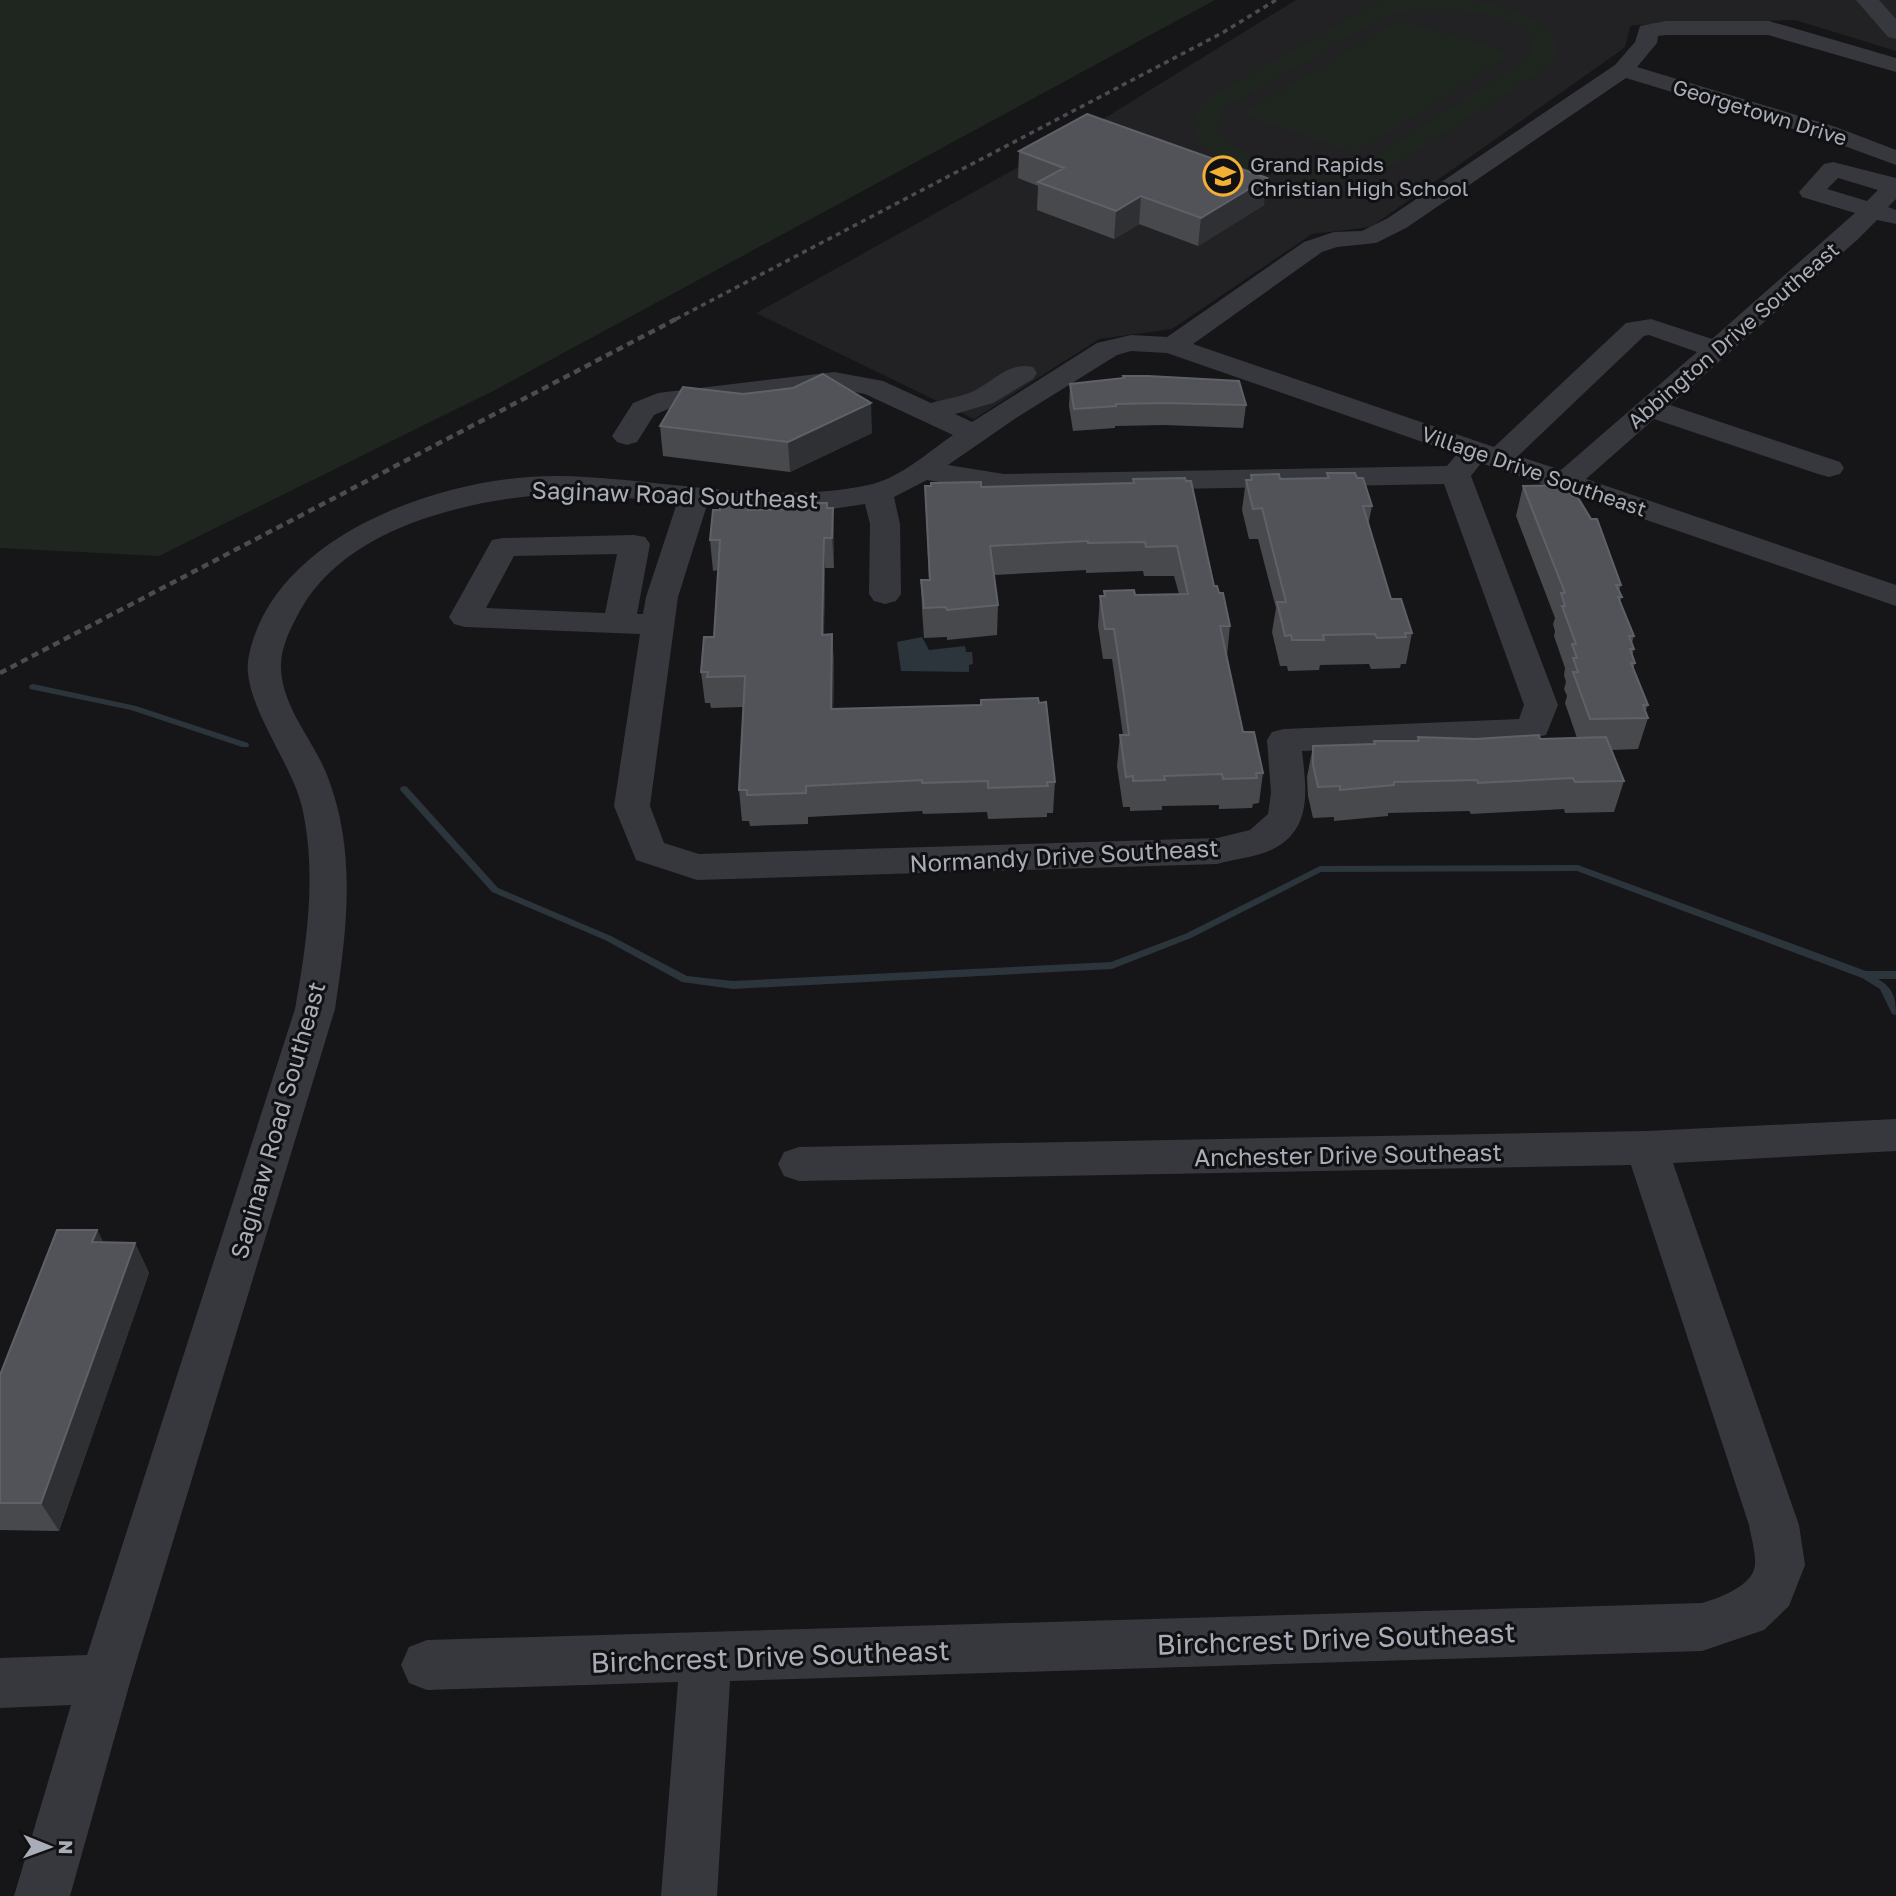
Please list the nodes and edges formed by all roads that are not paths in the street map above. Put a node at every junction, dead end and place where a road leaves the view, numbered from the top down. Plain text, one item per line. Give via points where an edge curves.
1 (1867, 0) edge
2 (1896, 32) edge
3 (1896, 65) edge
4 (1623, 70) junction
5 (1896, 158) edge
6 (1895, 186) edge
7 (1884, 214) edge
8 (1154, 336) junction
9 (1104, 340) junction
10 (1716, 350) junction
11 (1649, 408) junction
12 (929, 413) junction
13 (974, 434) junction
14 (627, 436) dead end
15 (1477, 462) junction
16 (1829, 468) dead end
17 (921, 470) junction
18 (1566, 481) junction
19 (878, 493) junction
20 (695, 495) junction
21 (885, 594) dead end
22 (1896, 596) edge
23 (619, 623) junction
24 (658, 625) junction
25 (1896, 1135) edge
26 (1647, 1148) junction
27 (799, 1164) dead end
28 (706, 1658) junction
29 (426, 1665) dead end
30 (105, 1679) junction
31 (0, 1683) edge
32 (42, 1896) edge
33 (689, 1896) edge

1 - 2 street
3 - 4 street, Village Drive Southeast via 1769,28 1678,28 1648,31 1646,43
4 - 5 street, Georgetown Drive via 1828,132
4 - 8 street, Village Drive Southeast via 1396,223 1367,238 1313,247
6 - 7 street, Abbington Drive Southeast
6 - 7 street via 1833,169 1811,192
7 - 10 street, Abbington Drive Southeast via 1848,235
8 - 9 street, Village Drive Southeast via 1123,342
8 - 15 street, Village Drive Southeast
9 - 12 street via 983,397
9 - 13 street, Saginaw Road Southeast
10 - 11 street, Abbington Drive Southeast
10 - 15 street via 1651,327 1636,329
11 - 16 street
11 - 18 street, Abbington Drive Southeast
12 - 13 street
12 - 14 street via 873,387 834,380 668,399 643,409
13 - 17 street, Saginaw Road Southeast
15 - 17 street via 1004,482
15 - 18 street, Village Drive Southeast
15 - 24 street, Normandy Drive Southeast via 1541,705 1534,727 1508,732 1284,740 1289,793 1285,819 1262,839 1217,850 697,867 649,851 632,806
17 - 19 street, Saginaw Road Southeast
18 - 22 street, Village Drive Southeast
19 - 20 street, Saginaw Road Southeast via 825,501
19 - 21 street via 886,523
20 - 24 street, Normandy Drive Southeast via 662,597
20 - 30 street, Saginaw Road Southeast via 559,485 460,499 397,518 342,547 284,606 267,648 266,686 310,778 325,834 330,873 327,938 315,1009
23 - 23 street via 558,619 465,617 503,547 634,544
23 - 24 street
25 - 26 street, Anchester Drive Southeast
26 - 27 street, Anchester Drive Southeast
26 - 28 street, Birchcrest Drive Southeast via 1774,1525 1780,1565 1771,1589 1746,1613 1702,1627
28 - 29 street, Birchcrest Drive Southeast
28 - 33 street
30 - 31 street
30 - 32 street, Saginaw Road Southeast

